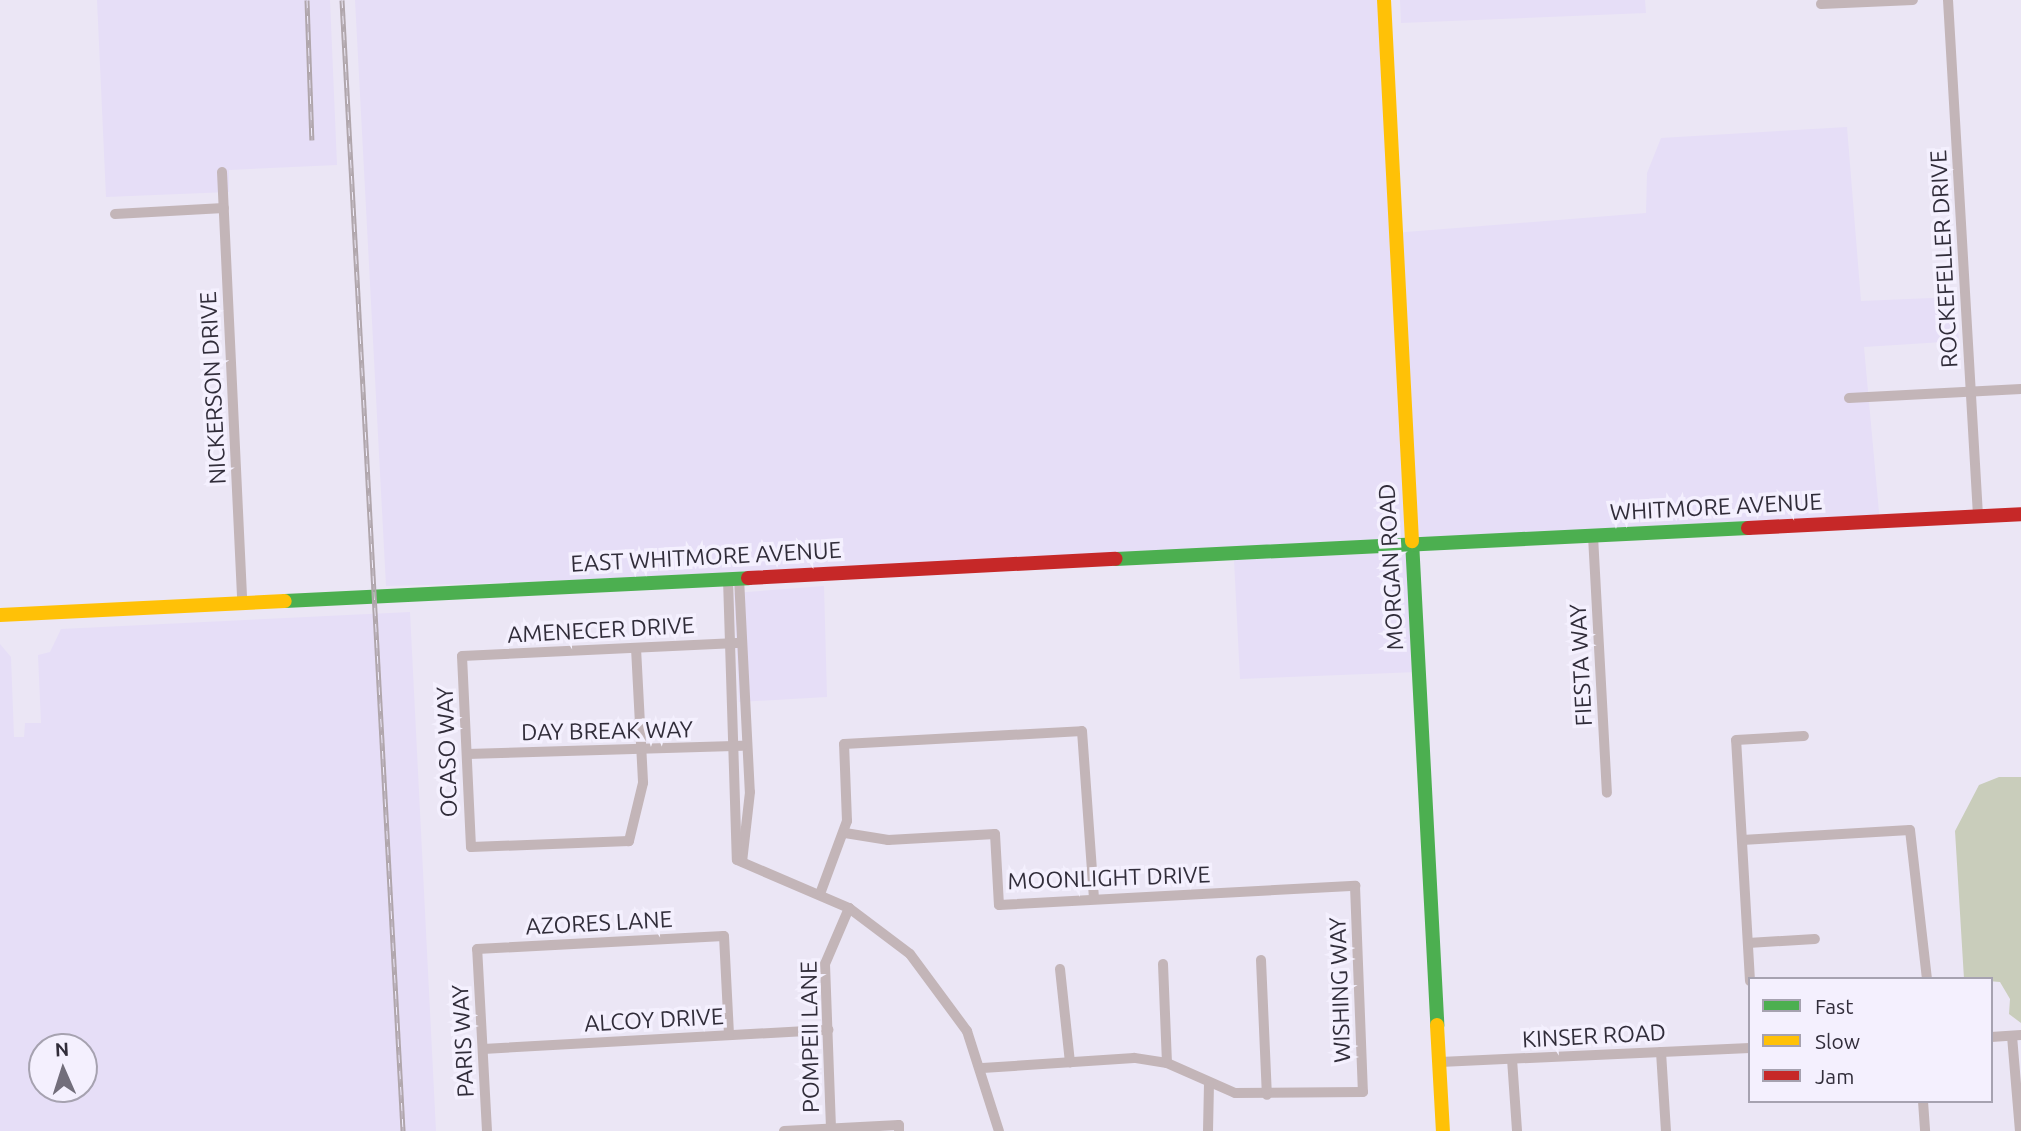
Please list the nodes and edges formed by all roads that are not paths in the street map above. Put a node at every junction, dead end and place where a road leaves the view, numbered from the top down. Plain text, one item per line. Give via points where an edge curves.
1 (1384, 0) edge
2 (1913, 0) edge
3 (1948, 0) edge
4 (1821, 4) dead end
5 (222, 172) dead end
6 (224, 208) junction
7 (115, 214) dead end
8 (2021, 390) edge
9 (1971, 392) junction
10 (1849, 398) dead end
11 (2021, 513) edge
12 (1978, 515) junction
13 (1593, 536) junction
14 (1414, 545) junction
15 (733, 579) junction
16 (243, 603) junction
17 (0, 615) edge
18 (736, 643) junction
19 (635, 648) junction
20 (463, 656) joint
21 (1804, 736) dead end
22 (747, 745) junction
23 (641, 746) junction
24 (736, 746) junction
25 (467, 754) junction
26 (1607, 793) dead end
27 (845, 833) junction
28 (1742, 840) junction
29 (740, 861) junction
30 (1355, 886) joint
31 (820, 894) junction
32 (1094, 899) junction
33 (849, 908) junction
34 (1815, 939) dead end
35 (1748, 943) junction
36 (477, 949) joint
37 (1261, 960) dead end
38 (1163, 964) dead end
39 (1060, 969) dead end
40 (1750, 977) edge
41 (1927, 977) edge
42 (828, 1030) junction
43 (729, 1035) junction
44 (2017, 1035) edge
45 (1993, 1037) edge
46 (1748, 1048) edge
47 (483, 1049) junction
48 (1661, 1052) junction
49 (1512, 1059) junction
50 (1070, 1062) junction
51 (1440, 1062) junction
52 (1167, 1063) junction
53 (982, 1068) junction
54 (1209, 1084) junction
55 (1267, 1095) junction
56 (1923, 1103) edge
57 (831, 1128) junction
58 (899, 1128) edge
59 (487, 1131) edge
60 (784, 1131) edge
61 (999, 1131) edge
62 (1208, 1131) edge
63 (1443, 1131) edge
64 (1517, 1131) edge
65 (1666, 1131) edge
66 (1925, 1131) edge
67 (2020, 1131) edge

1 - 14 main road, MORGAN ROAD
2 - 4 street
3 - 9 street, ROCKEFELLER DRIVE
5 - 6 street, NICKERSON DRIVE
6 - 7 street
6 - 16 street, NICKERSON DRIVE
8 - 9 street
9 - 10 street
9 - 12 street, ROCKEFELLER DRIVE
11 - 12 main road, WHITMORE AVENUE
12 - 13 main road, WHITMORE AVENUE
13 - 14 main road, WHITMORE AVENUE
13 - 26 street, FIESTA WAY
14 - 15 main road, EAST WHITMORE AVENUE
14 - 51 main road, MORGAN ROAD
15 - 16 main road, EAST WHITMORE AVENUE
15 - 18 street
16 - 17 main road, EAST WHITMORE AVENUE
18 - 19 street, AMENECER DRIVE
18 - 22 street
18 - 24 street
19 - 20 street, AMENECER DRIVE
19 - 23 street
20 - 25 street, OCASO WAY
21 - 28 street via 1736,740
22 - 24 street, DAY BREAK WAY
22 - 29 street via 748,830
23 - 24 street, DAY BREAK WAY
23 - 25 street, DAY BREAK WAY
23 - 25 street, OCASO WAY via 643,783 629,841 471,847
24 - 29 street
27 - 31 street
27 - 32 street, MOONLIGHT DRIVE via 888,840 995,834 999,905
27 - 32 street via 844,744 1082,731
28 - 35 street
28 - 41 street via 1910,830
29 - 31 street
30 - 32 street, MOONLIGHT DRIVE
30 - 55 street, WISHING WAY via 1363,1092
31 - 33 street
33 - 42 street, POMPEII LANE via 827,954
33 - 53 street via 928,974 959,1017
34 - 35 street
35 - 40 street
36 - 43 street, AZORES LANE via 724,936
36 - 47 street, PARIS WAY
37 - 55 street
38 - 52 street
39 - 50 street
42 - 43 street, ALCOY DRIVE
42 - 57 street, POMPEII LANE
43 - 47 street, ALCOY DRIVE
44 - 45 street
44 - 67 street
46 - 48 street, KINSER ROAD
47 - 59 street, PARIS WAY
48 - 49 street, KINSER ROAD
48 - 65 street
49 - 51 street, KINSER ROAD
49 - 64 street
50 - 52 street
50 - 53 street
51 - 63 main road, MORGAN ROAD
52 - 54 street
53 - 61 street
54 - 55 street
54 - 62 street
56 - 66 street
57 - 58 street
57 - 60 street

